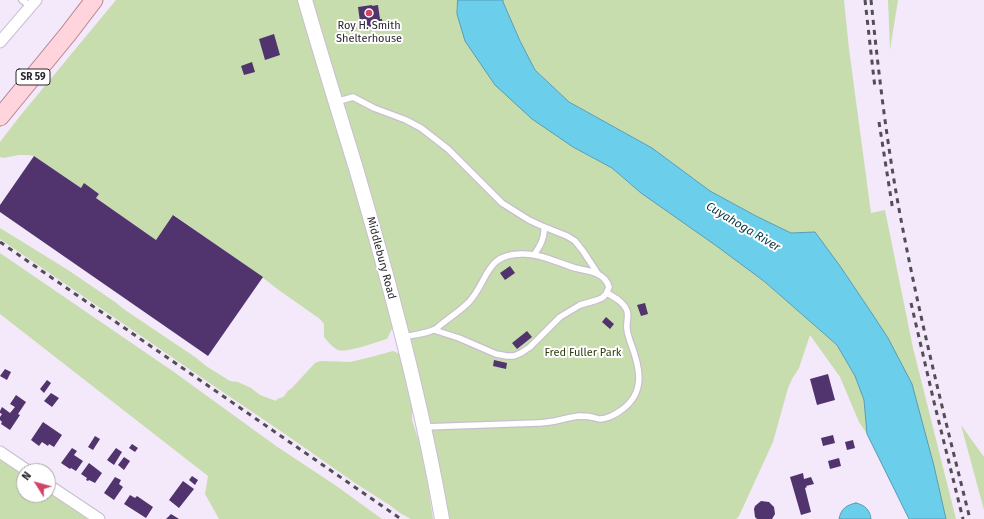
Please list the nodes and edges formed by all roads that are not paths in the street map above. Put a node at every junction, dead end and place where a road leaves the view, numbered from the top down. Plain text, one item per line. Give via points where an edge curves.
1 (94, 0) edge
2 (305, 0) edge
3 (29, 2) edge
4 (0, 42) edge
5 (336, 102) junction
6 (2, 115) edge
7 (544, 227) junction
8 (534, 255) junction
9 (598, 274) junction
10 (607, 292) junction
11 (434, 330) junction
12 (403, 337) junction
13 (424, 427) junction
14 (0, 452) edge
15 (16, 463) edge
16 (56, 490) edge
17 (98, 519) edge
18 (442, 519) edge

1 - 6 main road, SR 59
2 - 5 street, Middlebury Road
3 - 4 street
5 - 7 lane via 353,97 421,128 448,149 502,203
5 - 12 street, Middlebury Road
7 - 8 lane via 543,237
7 - 9 lane via 575,241
8 - 9 lane
8 - 11 lane via 512,255 494,262 469,301
9 - 10 lane via 608,284
10 - 11 lane via 602,298 580,305 560,317 521,354 514,356 496,354
10 - 13 lane via 623,304 627,311 628,334 638,365 638,389 623,409 600,419 580,416 537,423
11 - 12 lane
12 - 13 street, Middlebury Road
13 - 18 street, Middlebury Road
14 - 15 street
16 - 17 street

